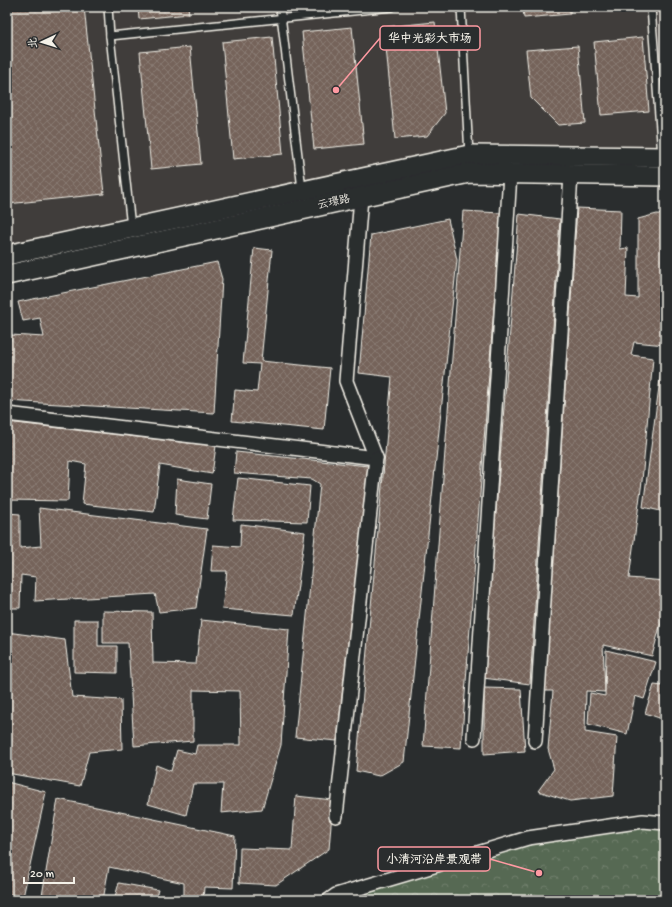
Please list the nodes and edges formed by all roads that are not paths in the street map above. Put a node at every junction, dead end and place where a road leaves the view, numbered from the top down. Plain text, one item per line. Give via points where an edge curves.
1 (108, 7) edge
2 (280, 7) edge
3 (392, 7) edge
4 (461, 7) edge
5 (650, 7) edge
6 (281, 18) junction
7 (110, 36) junction
8 (469, 164) junction
9 (664, 167) edge
10 (510, 174) junction
11 (571, 175) junction
12 (361, 197) junction
13 (303, 201) junction
14 (133, 238) junction
15 (7, 255) edge
16 (7, 275) edge
17 (7, 414) edge
18 (376, 458) junction
19 (474, 738) dead end
20 (535, 741) dead end
21 (336, 816) dead end
22 (665, 823) edge
23 (329, 900) edge

1 - 7 lane
2 - 6 lane
3 - 6 lane
4 - 8 lane
5 - 9 lane
6 - 7 lane
6 - 13 lane
7 - 14 lane
8 - 9 street, 云璟路
8 - 10 street, 云璟路
8 - 12 street, 云璟路
8 - 13 street, 云璟路
9 - 11 street, 云璟路
10 - 11 street, 云璟路
10 - 19 street
11 - 20 street
12 - 13 street, 云璟路
12 - 18 street via 346,381
13 - 14 street, 云璟路
14 - 15 street, 云璟路
14 - 16 street, 云璟路
17 - 18 street
18 - 21 street
22 - 23 street via 644,821 528,838 336,895

